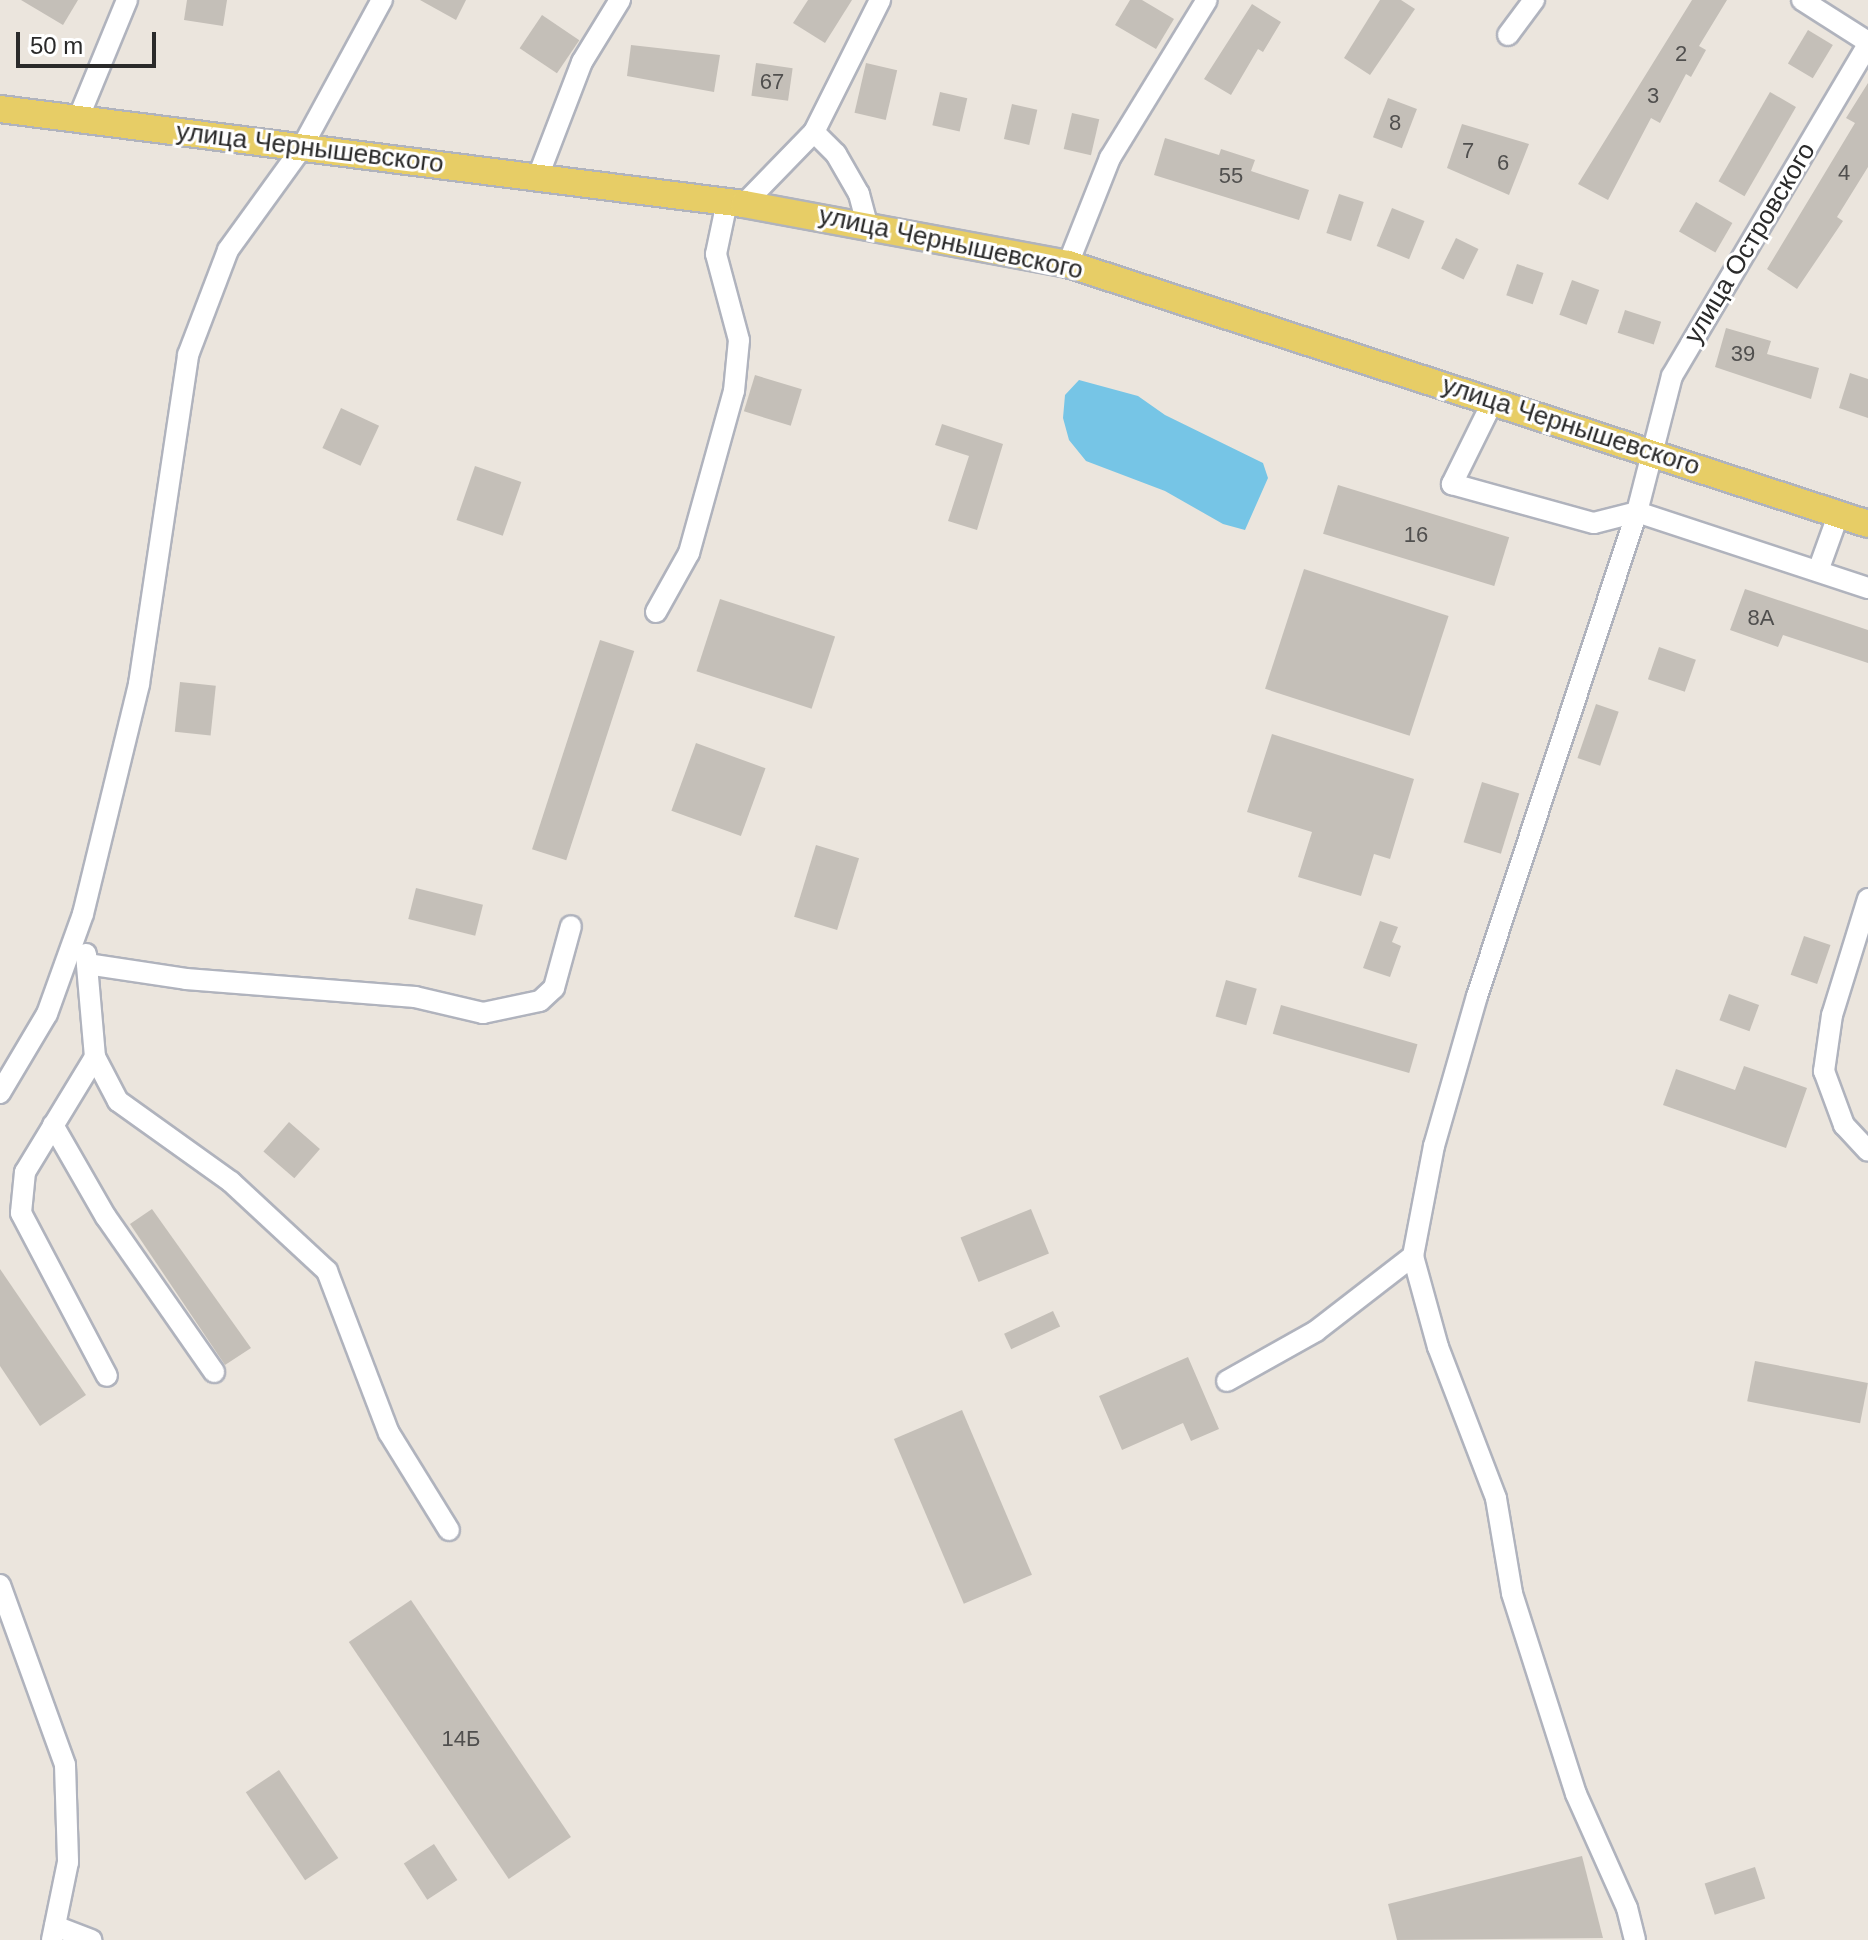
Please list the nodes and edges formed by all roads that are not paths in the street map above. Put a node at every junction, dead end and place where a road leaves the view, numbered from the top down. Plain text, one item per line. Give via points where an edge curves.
1 (127, 0) edge
2 (382, 0) edge
3 (620, 0) edge
4 (880, 0) edge
5 (1207, 0) edge
6 (1534, 0) edge
7 (1802, 0) edge
8 (1508, 35) dead end
9 (1868, 43) edge
10 (0, 109) edge
11 (78, 119) junction
12 (814, 132) junction
13 (301, 149) junction
14 (539, 174) junction
15 (736, 203) junction
16 (867, 223) junction
17 (1068, 264) junction
18 (1493, 401) junction
19 (1654, 452) junction
20 (1637, 512) junction
21 (1839, 513) junction
22 (1868, 524) edge
23 (1818, 571) junction
24 (1868, 588) edge
25 (656, 612) dead end
26 (1868, 899) edge
27 (83, 914) junction
28 (571, 926) dead end
29 (87, 964) junction
30 (95, 1057) junction
31 (0, 1093) edge
32 (53, 1125) junction
33 (1868, 1151) edge
34 (1413, 1256) junction
35 (214, 1372) dead end
36 (107, 1376) dead end
37 (1227, 1381) dead end
38 (449, 1530) dead end
39 (0, 1585) edge
40 (53, 1933) edge
41 (91, 1940) edge
42 (1635, 1940) edge

1 - 11 street
2 - 13 street
3 - 14 street via 582,62
4 - 12 street
5 - 17 street via 1110,158
6 - 8 street
7 - 9 street
9 - 19 street, улица Островского via 1672,376
10 - 11 main road, улица Чернышевского
11 - 13 main road, улица Чернышевского
12 - 15 street
12 - 16 street via 844,167
13 - 14 main road, улица Чернышевского
13 - 27 street via 228,250 188,355 139,684
14 - 15 main road, улица Чернышевского
15 - 16 main road, улица Чернышевского
15 - 25 street via 716,254 739,340 734,391 689,553
16 - 17 main road, улица Чернышевского
17 - 18 main road, улица Чернышевского
18 - 19 main road, улица Чернышевского
18 - 20 street via 1452,484 1594,523
19 - 20 street, улица Островского
19 - 21 main road, улица Чернышевского
20 - 23 street
20 - 34 street, улица Островского via 1477,996 1434,1146
21 - 22 main road, улица Чернышевского
21 - 23 street
23 - 24 street
26 - 33 street via 1832,1015 1824,1071 1844,1125
27 - 29 street
27 - 31 street via 47,1014
28 - 29 street via 554,988 540,1001 483,1013 415,997 186,979
29 - 30 street
30 - 32 street
30 - 38 street via 118,1101 231,1182 327,1271 389,1433
32 - 35 street via 106,1217
32 - 36 street via 25,1172 21,1213
34 - 37 street via 1316,1331
34 - 42 street via 1438,1347 1496,1498 1512,1593 1576,1794 1627,1908
39 - 40 street via 65,1765 68,1862
40 - 41 street

